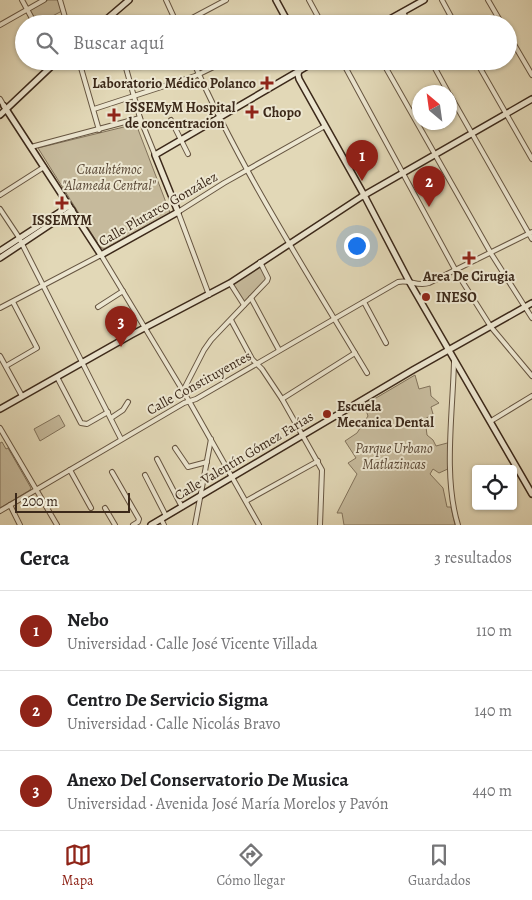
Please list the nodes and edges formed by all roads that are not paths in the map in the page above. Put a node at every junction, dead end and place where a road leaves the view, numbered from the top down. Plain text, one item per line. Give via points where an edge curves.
1 (22, 0) edge
2 (44, 0) edge
3 (60, 0) edge
4 (128, 0) edge
5 (166, 0) edge
6 (226, 0) edge
7 (276, 0) edge
8 (308, 0) edge
9 (424, 0) edge
10 (442, 0) edge
11 (488, 0) edge
12 (121, 3) edge
13 (27, 9) junction
14 (403, 12) junction
15 (17, 15) edge
16 (30, 15) edge
17 (64, 15) edge
18 (110, 15) edge
19 (174, 15) edge
20 (197, 15) edge
21 (285, 15) edge
22 (317, 15) edge
23 (398, 15) edge
24 (404, 15) edge
25 (450, 15) edge
26 (497, 15) edge
27 (15, 16) edge
28 (0, 25) edge
29 (517, 49) edge
30 (47, 70) edge
31 (82, 70) edge
32 (126, 70) edge
33 (197, 70) edge
34 (207, 70) edge
35 (302, 70) edge
36 (347, 70) edge
37 (387, 70) edge
38 (435, 70) edge
39 (481, 70) edge
40 (299, 72) junction
41 (199, 74) junction
42 (532, 75) edge
43 (444, 85) edge
44 (133, 96) junction
45 (0, 99) edge
46 (532, 99) edge
47 (4, 108) edge
48 (457, 108) edge
49 (94, 109) junction
50 (506, 114) junction
51 (0, 115) edge
52 (140, 118) junction
53 (219, 118) junction
54 (171, 120) dead end
55 (325, 126) junction
56 (98, 130) junction
57 (471, 133) junction
58 (181, 140) junction
59 (31, 147) junction
60 (188, 154) dead end
61 (434, 154) junction
62 (155, 155) junction
63 (532, 159) edge
64 (44, 167) junction
65 (248, 170) junction
66 (402, 173) junction
67 (0, 195) edge
68 (364, 195) junction
69 (71, 208) junction
70 (0, 209) edge
71 (178, 212) junction
72 (530, 233) edge
73 (532, 239) edge
74 (20, 241) junction
75 (289, 243) junction
76 (0, 251) edge
77 (490, 252) junction
78 (101, 255) junction
79 (0, 258) edge
80 (260, 262) junction
81 (455, 270) junction
82 (230, 283) junction
83 (410, 283) junction
84 (43, 285) junction
85 (123, 291) junction
86 (209, 295) junction
87 (250, 298) junction
88 (13, 302) junction
89 (364, 302) junction
90 (532, 303) edge
91 (244, 305) junction
92 (98, 307) dead end
93 (525, 307) junction
94 (0, 308) edge
95 (335, 318) junction
96 (532, 318) edge
97 (231, 320) junction
98 (146, 327) junction
99 (491, 327) junction
100 (386, 343) dead end
101 (279, 350) junction
102 (449, 350) junction
103 (355, 353) junction
104 (0, 356) edge
105 (454, 358) junction
106 (82, 362) junction
107 (257, 364) junction
108 (6, 366) junction
109 (367, 373) dead end
110 (532, 376) edge
111 (57, 377) junction
112 (183, 391) junction
113 (22, 396) junction
114 (532, 396) edge
115 (282, 399) junction
116 (189, 401) junction
117 (128, 402) dead end
118 (0, 409) edge
119 (108, 412) junction
120 (111, 418) junction
121 (491, 421) junction
122 (0, 428) edge
123 (303, 434) junction
124 (122, 439) junction
125 (211, 439) junction
126 (175, 448) dead end
127 (157, 459) dead end
128 (318, 461) junction
129 (207, 462) junction
130 (70, 470) junction
131 (112, 472) dead end
132 (145, 475) dead end
133 (232, 476) junction
134 (36, 490) junction
135 (532, 494) edge
136 (201, 495) junction
137 (246, 501) junction
138 (10, 505) junction
139 (182, 507) junction
140 (91, 508) dead end
141 (105, 508) dead end
142 (0, 511) edge
143 (166, 516) junction
144 (161, 519) junction
145 (319, 524) edge
146 (20, 525) edge
147 (57, 525) edge
148 (115, 525) edge
149 (133, 525) edge
150 (151, 525) edge
151 (164, 525) edge
152 (195, 525) edge
153 (259, 525) edge
154 (458, 525) edge

1 - 13 street
2 - 13 street
3 - 17 street
4 - 12 main road
5 - 19 street
6 - 20 street
7 - 21 main road
8 - 22 street
9 - 14 main road
10 - 25 street
11 - 26 street
12 - 18 main road
13 - 15 street
13 - 16 street
14 - 23 main road
14 - 24 street
27 - 28 street
29 - 42 street
30 - 47 main road
31 - 49 street
32 - 44 street
33 - 41 street
34 - 41 street
35 - 40 main road
36 - 66 street
37 - 61 street
38 - 43 street
39 - 50 street
40 - 53 main road
40 - 55 main road via 299,79
41 - 44 street
41 - 53 street
44 - 49 street
44 - 52 street
45 - 47 street
46 - 50 main road
47 - 51 main road
47 - 59 main road
48 - 57 street
49 - 56 street
50 - 57 main road
50 - 63 street
52 - 56 street
52 - 62 street
53 - 58 main road
53 - 65 street
54 - 58 street
55 - 65 street, Calle Plutarco González
55 - 68 main road
56 - 59 street
57 - 61 main road
57 - 72 street
58 - 60 street
58 - 62 main road
59 - 64 main road
61 - 66 main road
61 - 77 street
62 - 71 main road
64 - 67 street
64 - 69 main road
65 - 71 street, Calle Plutarco González
65 - 75 street
66 - 68 main road
66 - 81 street
68 - 75 main road
68 - 83 main road
69 - 74 main road
69 - 78 main road
70 - 74 street
71 - 78 main road, Calle Plutarco González
71 - 86 street
72 - 73 street
72 - 77 street, Calle Constituyentes
74 - 76 main road
74 - 79 main road
74 - 84 street
75 - 80 main road
75 - 95 street
77 - 81 street, Calle Constituyentes
77 - 93 street
78 - 84 street, Calle Plutarco González
78 - 85 street
80 - 82 main road
80 - 87 street via 268,281
81 - 83 street, Calle Constituyentes via 425,284
81 - 99 street
82 - 86 main road
82 - 91 street
83 - 89 street, Calle Constituyentes via 398,282
83 - 102 main road
84 - 88 street, Calle Plutarco González
84 - 106 street
85 - 92 street
85 - 98 street
86 - 98 main road
87 - 91 street
87 - 101 street
88 - 94 street, Calle Plutarco González
88 - 108 street via 37,347
89 - 95 street, Calle Constituyentes
89 - 100 street
90 - 93 main road, Calle Valentín Gómez Farías
91 - 97 street
93 - 96 street
93 - 99 main road, Calle Valentín Gómez Farías
95 - 101 street, Calle Constituyentes
95 - 103 street
97 - 107 street
97 - 112 street via 204,350
98 - 106 main road
98 - 112 street
99 - 102 main road, Calle Valentín Gómez Farías
99 - 110 street
101 - 107 street, Calle Constituyentes
102 - 105 main road
102 - 123 main road, Calle Valentín Gómez Farías
103 - 109 street
103 - 115 street
104 - 108 street
105 - 121 main road
105 - 154 street via 451,458
106 - 111 main road
106 - 119 street
107 - 115 street
107 - 116 street, Calle Constituyentes
108 - 113 street
111 - 113 main road
111 - 119 street via 81,423 87,424
112 - 116 street
113 - 118 main road
114 - 121 street
115 - 123 street
116 - 124 street, Calle Constituyentes
116 - 125 street
117 - 120 street
119 - 120 street
120 - 124 street
121 - 135 main road
122 - 134 street
123 - 128 street
123 - 133 main road, Calle Valentín Gómez Farías
124 - 130 street, Calle Constituyentes
125 - 129 street
125 - 133 street
126 - 129 street via 188,467
127 - 139 street
128 - 137 street
128 - 145 street via 322,470
129 - 136 street
130 - 134 street, Calle Constituyentes
130 - 140 street
131 - 149 street via 139,518
132 - 143 street
133 - 136 main road, Calle Valentín Gómez Farías
133 - 137 street
134 - 138 street, Calle Constituyentes
134 - 147 street
136 - 139 main road, Calle Valentín Gómez Farías
136 - 152 street
137 - 153 street
138 - 142 street, Calle Constituyentes
138 - 146 street
139 - 143 main road, Calle Valentín Gómez Farías
141 - 148 street
143 - 144 main road, Calle Valentín Gómez Farías
144 - 150 main road, Calle Valentín Gómez Farías
144 - 151 street

